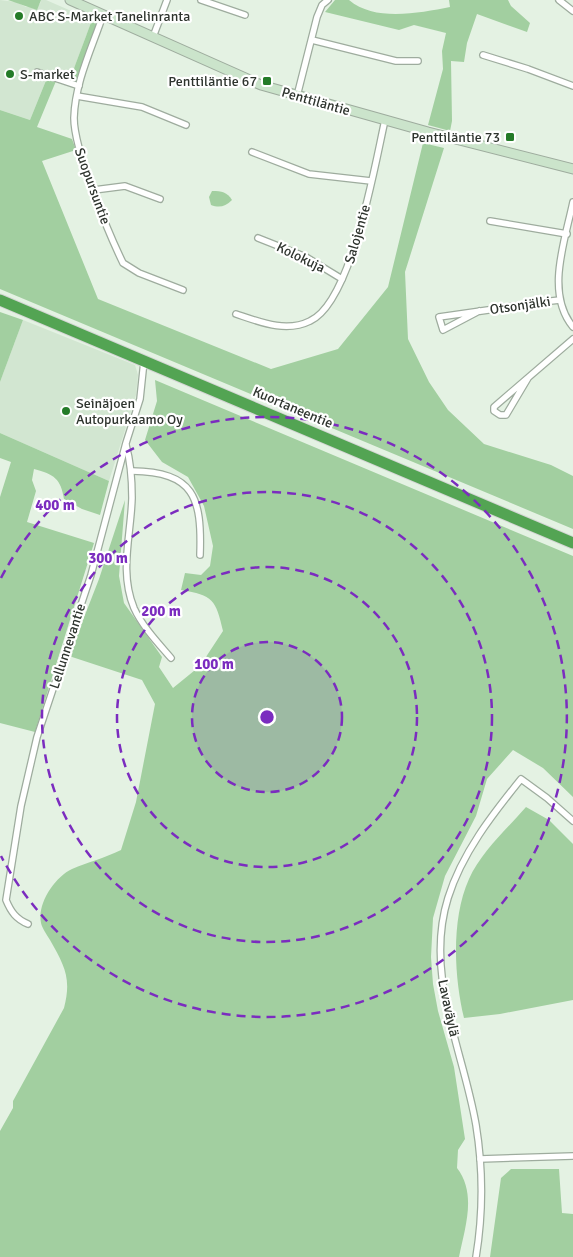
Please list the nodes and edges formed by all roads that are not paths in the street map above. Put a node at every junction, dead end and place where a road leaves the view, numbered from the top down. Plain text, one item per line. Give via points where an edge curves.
1 (70, 0) edge
2 (167, 0) edge
3 (201, 0) edge
4 (328, 0) edge
5 (559, 0) edge
6 (573, 10) edge
7 (103, 14) junction
8 (245, 15) dead end
9 (153, 36) junction
10 (312, 40) junction
11 (483, 55) dead end
12 (418, 60) dead end
13 (37, 72) dead end
14 (79, 86) junction
15 (573, 86) edge
16 (76, 96) junction
17 (297, 96) junction
18 (385, 120) junction
19 (186, 126) dead end
20 (252, 152) dead end
21 (573, 170) edge
22 (371, 181) junction
23 (94, 190) junction
24 (160, 200) dead end
25 (573, 202) edge
26 (490, 221) dead end
27 (567, 234) junction
28 (258, 238) dead end
29 (342, 278) junction
30 (183, 290) dead end
31 (0, 300) edge
32 (560, 300) junction
33 (479, 311) junction
34 (236, 314) dead end
35 (573, 327) edge
36 (573, 339) edge
37 (144, 361) junction
38 (528, 378) junction
39 (126, 443) junction
40 (132, 471) junction
41 (573, 543) edge
42 (200, 555) dead end
43 (171, 658) dead end
44 (573, 821) edge
45 (28, 924) dead end
46 (573, 1156) edge
47 (480, 1160) junction
48 (476, 1257) edge

1 - 7 street, Penttiläntie
2 - 9 street
3 - 8 street
4 - 10 street via 322,5
5 - 6 street
7 - 9 street, Penttiläntie
7 - 14 street, Suopursuntie
9 - 17 street, Penttiläntie via 260,85
10 - 12 street via 396,61
10 - 17 street
11 - 15 street
13 - 14 street
14 - 16 street, Suopursuntie
16 - 19 street via 142,107
16 - 23 street, Suopursuntie via 74,117 78,146
17 - 18 street, Penttiläntie
18 - 21 street, Penttiläntie
18 - 22 street, Salojentie
20 - 22 street via 309,174
22 - 29 street, Salojentie via 354,252
23 - 24 street via 125,186
23 - 30 street, Suopursuntie via 124,263 139,273
25 - 27 street
26 - 27 street
27 - 32 street via 559,272
28 - 29 street, Kolokuja via 306,257
29 - 34 street, Salojentie via 324,310 311,321 270,325
31 - 37 highway, Kuortaneentie
32 - 33 street, Otsonjälki
32 - 35 street
33 - 33 street, Otsonjälki via 439,317 443,330 450,326
36 - 38 street
37 - 39 street, Lellunnevantie via 140,399
37 - 41 highway, Kuortaneentie
38 - 38 street via 494,407 494,411 506,415
39 - 40 street
39 - 45 street, Lellunnevantie via 91,575 37,738 21,806 6,900 18,920
40 - 42 street via 172,476 182,481 197,508
40 - 43 street via 127,587 135,610
44 - 47 street, Lavaväylä via 521,779 474,842 457,872 447,900 440,962 444,999 476,1124
46 - 47 street
47 - 48 street, Lavaväylä via 481,1203

